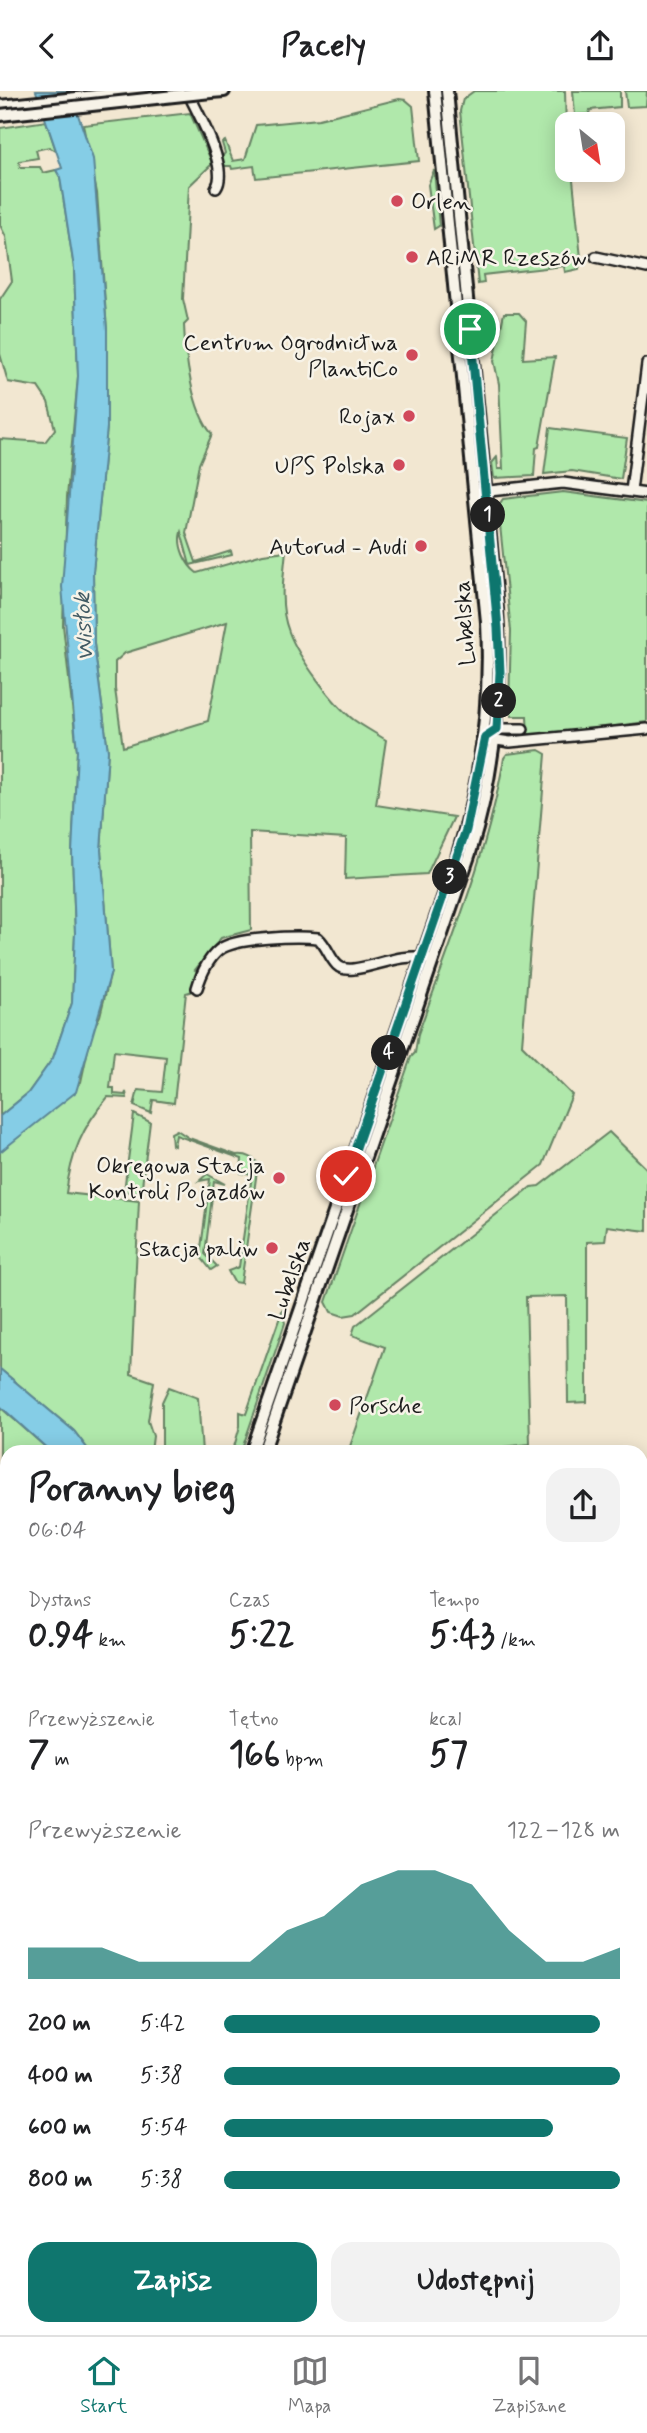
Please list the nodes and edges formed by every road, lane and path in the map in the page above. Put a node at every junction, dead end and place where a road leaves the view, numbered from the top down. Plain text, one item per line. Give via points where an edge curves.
1 (144, 91) edge
2 (187, 91) edge
3 (224, 91) edge
4 (435, 91) edge
5 (447, 91) edge
6 (211, 92) edge
7 (0, 106) edge
8 (0, 115) edge
9 (216, 188) dead end
10 (596, 257) dead end
11 (647, 268) edge
12 (647, 364) edge
13 (631, 491) junction
14 (480, 492) junction
15 (647, 494) edge
16 (491, 606) junction
17 (497, 729) junction
18 (523, 729) dead end
19 (647, 729) edge
20 (490, 739) junction
21 (427, 959) junction
22 (197, 988) dead end
23 (254, 1445) edge
24 (265, 1445) edge

1 - 7 main road
2 - 9 street via 219,163
3 - 6 main road
4 - 14 main road, Lubelska
5 - 14 main road, Lubelska
6 - 8 main road, bridge
10 - 11 street
12 - 13 street
13 - 14 street via 563,483
13 - 15 street
14 - 16 main road, Lubelska
16 - 17 main road, Lubelska via 500,672
16 - 20 main road, Lubelska
17 - 18 street
17 - 20 main road, Lubelska
19 - 20 street
20 - 21 main road, Lubelska via 480,820
21 - 22 street via 407,955 351,971 338,966 318,938 229,945 214,956
21 - 23 main road, Lubelska
21 - 24 main road, Lubelska

